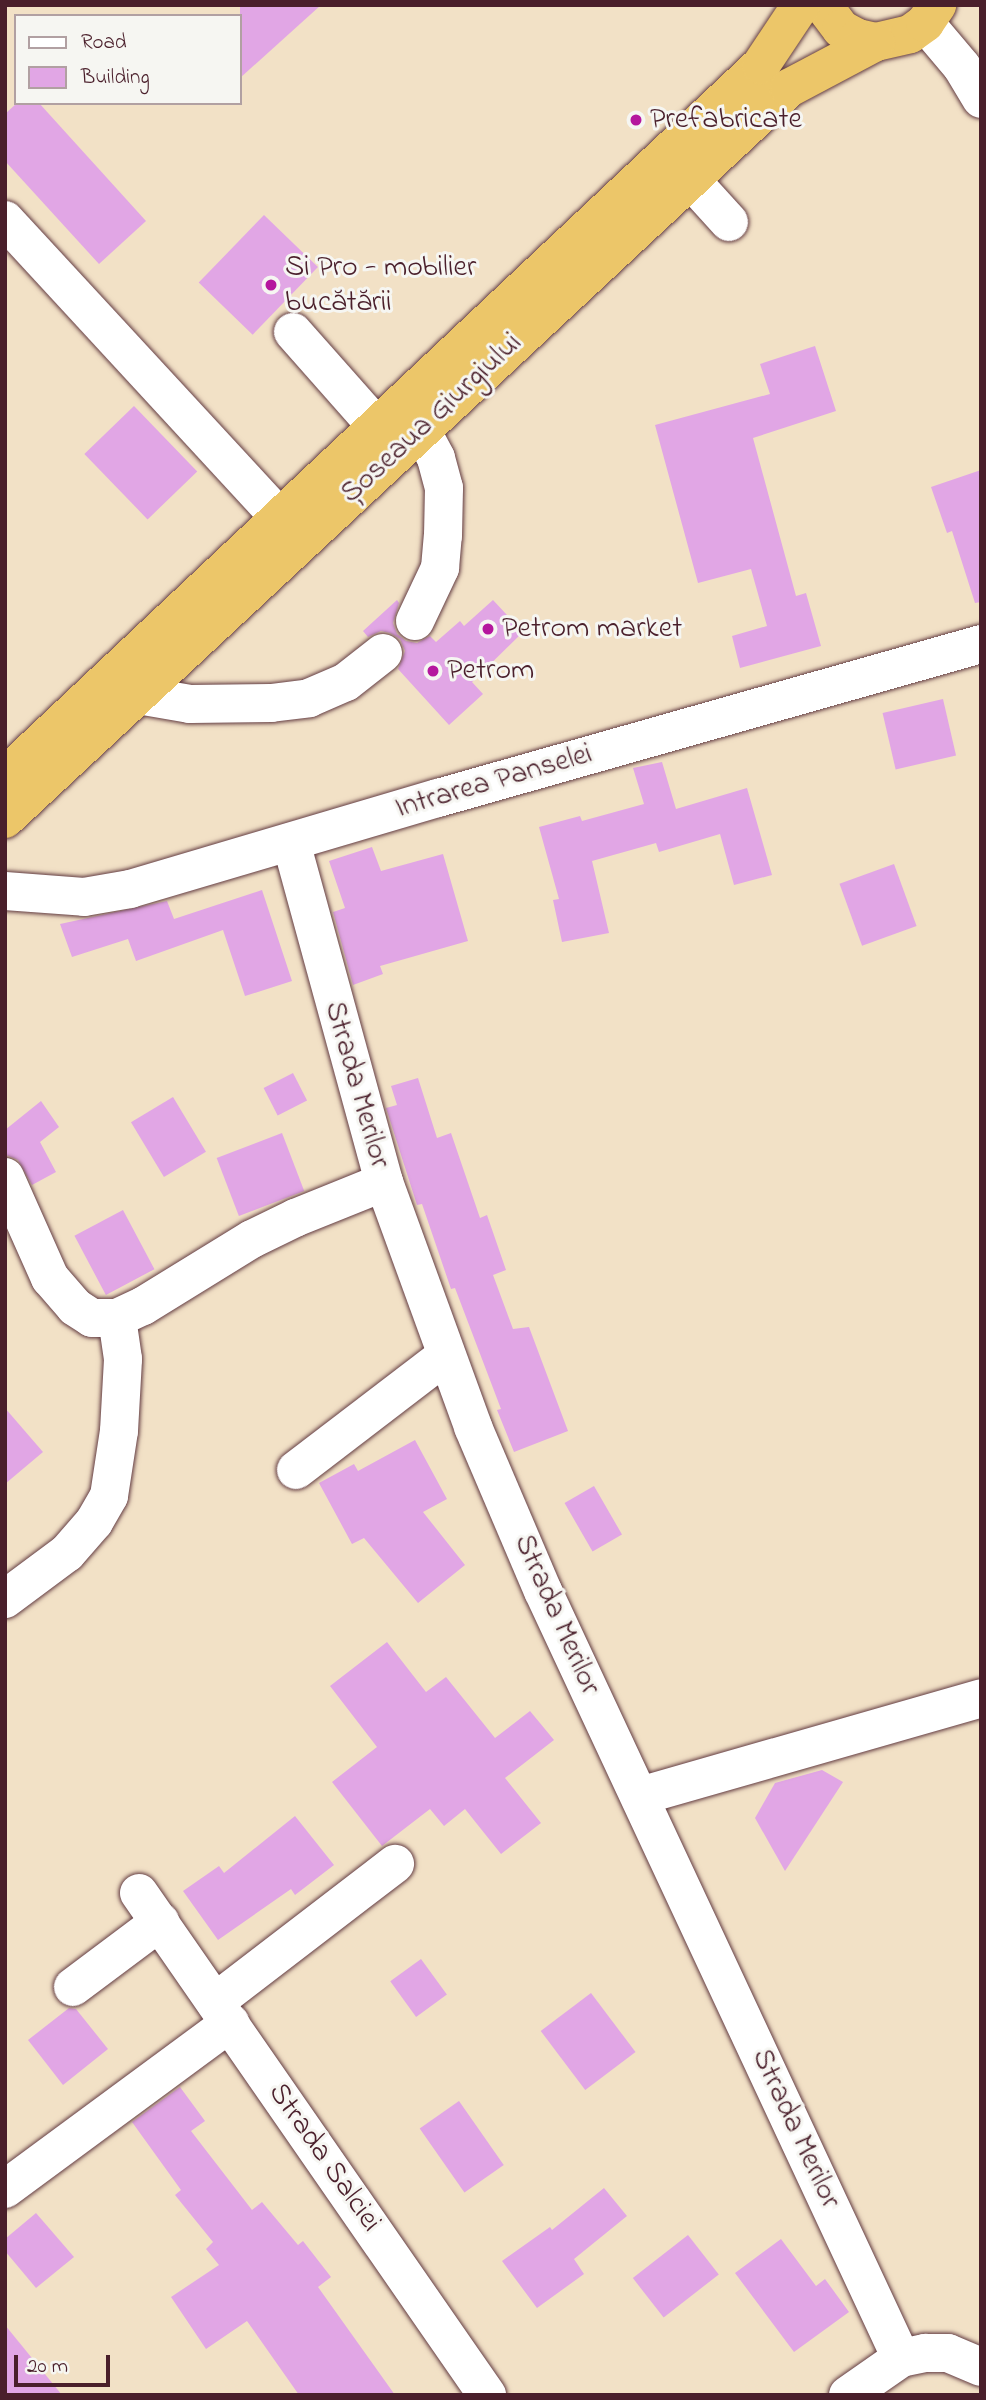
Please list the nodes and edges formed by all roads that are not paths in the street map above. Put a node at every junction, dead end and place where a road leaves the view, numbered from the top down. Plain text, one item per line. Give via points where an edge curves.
1 (801, 5) edge
2 (823, 5) edge
3 (931, 14) edge
4 (876, 42) junction
5 (981, 99) edge
6 (690, 178) junction
7 (5, 220) edge
8 (729, 222) dead end
9 (293, 332) dead end
10 (377, 427) junction
11 (421, 430) junction
12 (280, 518) junction
13 (415, 621) dead end
14 (981, 644) edge
15 (383, 653) dead end
16 (138, 695) junction
17 (5, 776) edge
18 (5, 819) edge
19 (290, 842) junction
20 (5, 891) edge
21 (5, 1177) edge
22 (384, 1182) junction
23 (117, 1318) junction
24 (444, 1356) junction
25 (296, 1470) dead end
26 (5, 1598) edge
27 (981, 1698) edge
28 (640, 1796) junction
29 (395, 1864) dead end
30 (73, 1987) dead end
31 (222, 2013) junction
32 (5, 2189) edge
33 (901, 2358) junction
34 (981, 2367) edge
35 (487, 2395) edge
36 (848, 2395) edge

1 - 10 highway, Șoseaua Giurgiului via 761,65
2 - 4 highway via 841,29
3 - 4 highway, Șoseaua Giurgiului via 901,38
3 - 5 street
4 - 6 highway, Șoseaua Giurgiului via 789,88
6 - 8 street
6 - 11 highway, Șoseaua Giurgiului
7 - 12 street
9 - 10 street
10 - 12 highway, Șoseaua Giurgiului
11 - 13 street via 436,458 444,488 443,536 440,568
11 - 16 highway, Șoseaua Giurgiului
12 - 17 highway, Șoseaua Giurgiului
14 - 19 street, Intrarea Panselei
15 - 16 street via 346,682 309,698 190,704
16 - 18 highway, Șoseaua Giurgiului
19 - 20 street, Intrarea Panselei via 130,889 84,897
19 - 22 street, Strada Merilor
21 - 23 street via 50,1278 75,1307 92,1318
22 - 23 street via 252,1239
22 - 24 street, Strada Merilor
23 - 26 street via 122,1371 109,1496 67,1553
24 - 25 street
24 - 28 street, Strada Merilor via 543,1591
27 - 28 street
28 - 33 street, Strada Merilor
29 - 31 street
30 - 31 street, Strada Salciei via 149,1908
31 - 32 street
31 - 35 street, Strada Salciei
33 - 34 street via 948,2353
33 - 36 street

